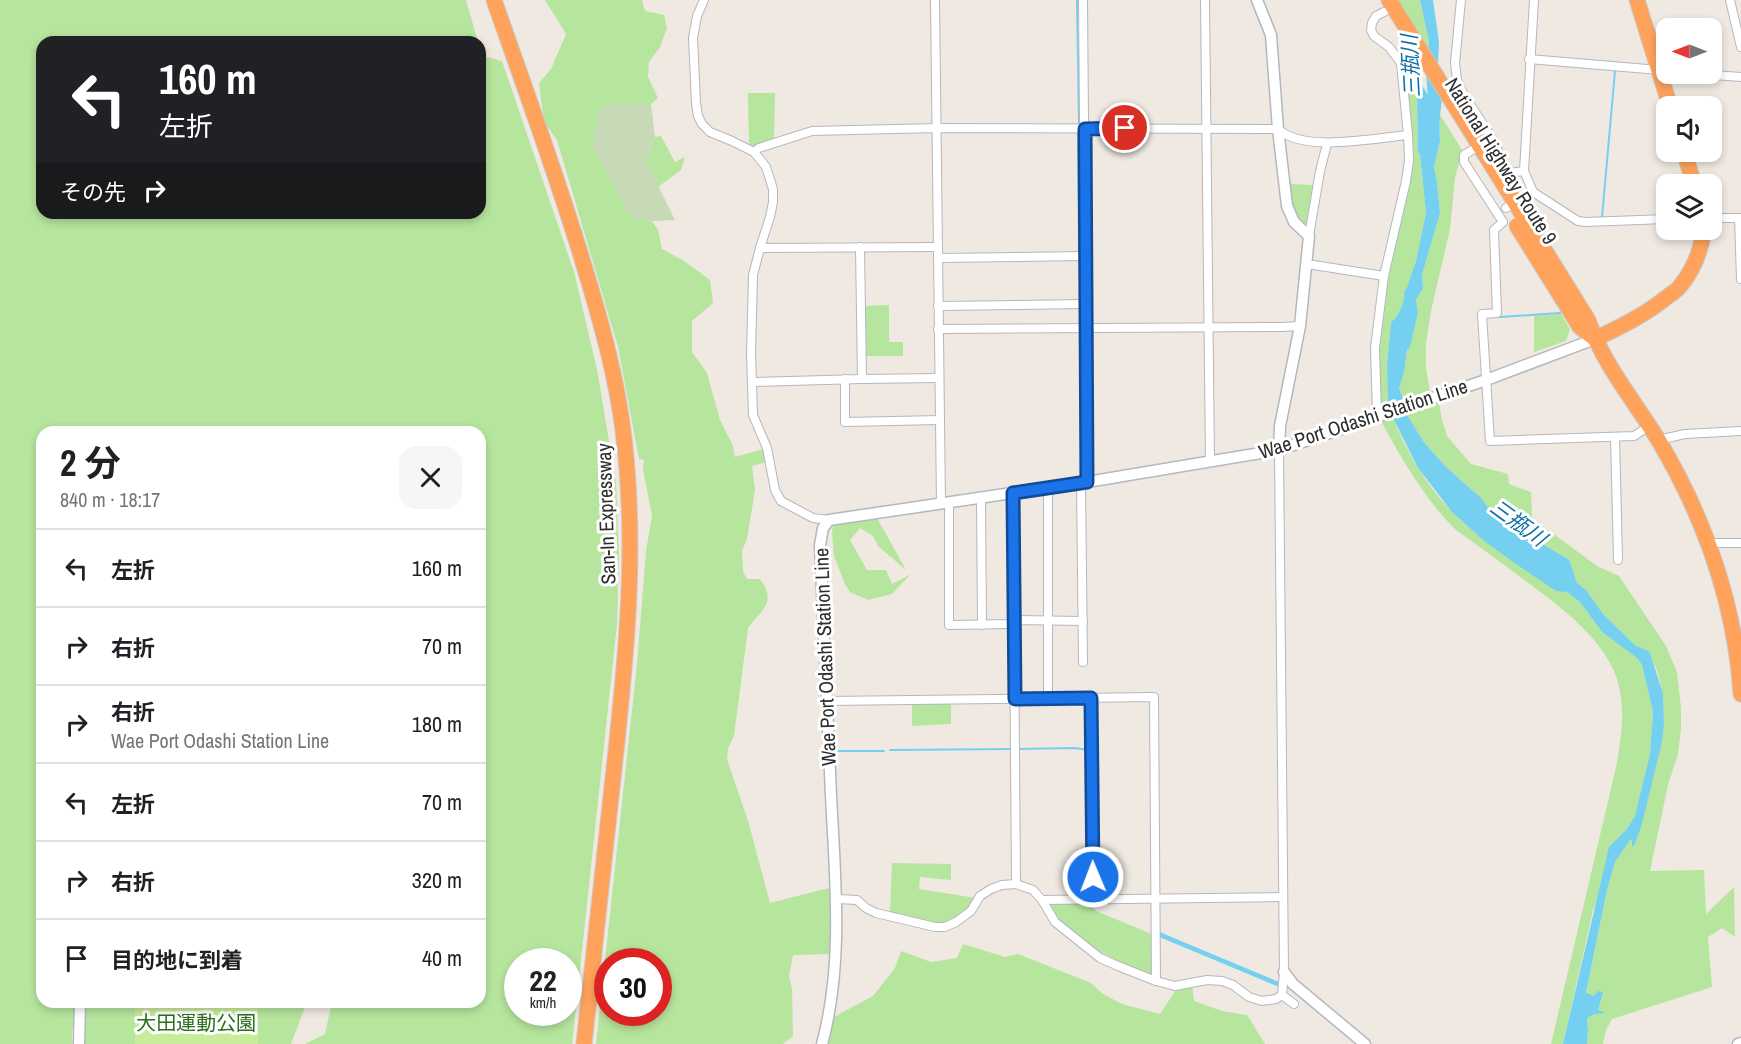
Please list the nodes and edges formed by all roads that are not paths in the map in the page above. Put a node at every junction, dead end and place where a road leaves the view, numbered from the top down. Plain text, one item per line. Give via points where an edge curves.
1 (494, 0) edge
2 (704, 0) edge
3 (935, 0) edge
4 (1083, 0) edge
5 (1205, 0) edge
6 (1257, 0) edge
7 (1461, 0) edge
8 (1534, 0) edge
9 (1637, 0) edge
10 (1730, 0) edge
11 (1387, 6) edge
12 (1741, 47) edge
13 (1656, 53) edge
14 (1529, 59) junction
15 (1656, 70) edge
16 (1722, 76) edge
17 (1741, 77) edge
18 (937, 128) junction
19 (1207, 128) junction
20 (1085, 129) junction
21 (1278, 129) junction
22 (1408, 135) junction
23 (1327, 144) junction
24 (1481, 145) junction
25 (754, 152) junction
26 (1524, 171) junction
27 (1533, 192) junction
28 (1510, 206) junction
29 (1722, 218) edge
30 (1740, 218) edge
31 (1656, 219) edge
32 (1310, 236) junction
33 (1702, 240) edge
34 (860, 247) junction
35 (938, 247) junction
36 (760, 248) junction
37 (1085, 256) junction
38 (938, 258) junction
39 (1307, 264) junction
40 (1384, 276) junction
41 (1741, 279) edge
42 (1085, 304) junction
43 (938, 306) junction
44 (1300, 326) junction
45 (1209, 327) junction
46 (1085, 328) junction
47 (938, 329) junction
48 (1595, 339) junction
49 (939, 378) junction
50 (844, 379) junction
51 (862, 379) junction
52 (1486, 380) junction
53 (753, 382) junction
54 (1380, 415) junction
55 (940, 420) junction
56 (1648, 426) junction
57 (1741, 431) edge
58 (1615, 437) junction
59 (1658, 440) junction
60 (1279, 450) junction
61 (1210, 462) junction
62 (1084, 482) junction
63 (1048, 487) junction
64 (1013, 493) junction
65 (981, 498) junction
66 (945, 503) junction
67 (829, 520) junction
68 (1709, 543) junction
69 (1741, 543) edge
70 (1618, 560) dead end
71 (1015, 620) junction
72 (1049, 620) junction
73 (1083, 621) junction
74 (982, 625) junction
75 (1083, 662) dead end
76 (1741, 694) edge
77 (1048, 695) dead end
78 (1091, 698) junction
79 (1015, 699) junction
80 (827, 701) junction
81 (1016, 884) junction
82 (1283, 897) junction
83 (837, 899) junction
84 (1155, 899) junction
85 (1042, 900) junction
86 (1094, 900) junction
87 (1284, 972) junction
88 (1156, 981) junction
89 (1282, 996) junction
90 (1294, 1004) dead end
91 (80, 1008) edge
92 (79, 1044) edge
93 (584, 1044) edge
94 (822, 1044) edge
95 (1365, 1044) edge

1 - 93 highway, San-In Expressway via 598,314 613,372 629,487 630,607
2 - 25 street via 693,38 698,116 710,132
3 - 18 street
4 - 20 street
5 - 19 street
6 - 21 main road via 1271,35
7 - 24 street via 1457,80
8 - 14 street
9 - 13 highway
10 - 12 street
11 - 22 street via 1376,16 1371,30 1401,63
11 - 24 highway, National Highway Route 9
11 - 24 highway, National Highway Route 9 via 1396,30 1457,130
14 - 15 street
14 - 26 street
16 - 17 street
18 - 20 street
18 - 25 street via 812,131
18 - 35 street
19 - 20 street
19 - 21 street
19 - 45 street
20 - 37 street
21 - 23 street via 1298,139
21 - 32 main road via 1287,206 1294,222
22 - 23 street
22 - 40 street via 1406,181
23 - 32 street
24 - 26 street via 1509,174
24 - 28 highway, National Highway Route 9
24 - 52 street via 1464,155 1464,162 1503,222 1494,230 1497,313 1482,314
25 - 36 street via 766,167 773,189 770,217
26 - 27 street
27 - 28 street
27 - 31 street via 1586,222
28 - 48 highway, National Highway Route 9 via 1580,327
29 - 30 street
30 - 41 street
32 - 39 main road
33 - 48 highway via 1681,286 1634,320
34 - 35 street
34 - 36 street
34 - 51 street
35 - 38 street
36 - 53 street via 753,275
37 - 38 street
37 - 42 street
38 - 43 street
39 - 40 street
39 - 44 main road
40 - 54 street via 1375,348
42 - 43 street
42 - 46 street
43 - 47 street
44 - 45 street
44 - 60 main road via 1280,426
45 - 46 street
45 - 61 street
46 - 47 street
46 - 62 street
47 - 49 street
48 - 52 main road, Wae Port Odashi Station Line
48 - 56 highway, National Highway Route 9
49 - 51 street
49 - 55 street
50 - 51 street
50 - 53 street
50 - 55 street via 845,422
52 - 54 main road, Wae Port Odashi Station Line
52 - 58 street via 1490,441
53 - 67 street via 753,415 767,448 781,501 813,518
54 - 60 main road, Wae Port Odashi Station Line
55 - 66 street
56 - 58 street via 1634,436
56 - 59 highway, National Highway Route 9
57 - 59 street via 1685,434
58 - 70 street
59 - 68 highway, National Highway Route 9
60 - 61 main road, Wae Port Odashi Station Line
60 - 82 street
61 - 62 main road, Wae Port Odashi Station Line
62 - 63 main road, Wae Port Odashi Station Line
62 - 73 street
63 - 64 main road, Wae Port Odashi Station Line
63 - 72 street
64 - 65 main road, Wae Port Odashi Station Line
64 - 71 street
65 - 66 main road, Wae Port Odashi Station Line
65 - 74 street
66 - 67 main road, Wae Port Odashi Station Line
66 - 74 street via 949,625
67 - 80 main road, Wae Port Odashi Station Line via 820,545
68 - 69 street
68 - 76 highway, National Highway Route 9 via 1728,607
71 - 72 street
71 - 74 street via 1010,624
71 - 79 street
72 - 73 street
72 - 77 street
73 - 75 street
78 - 79 street
78 - 84 street via 1154,697
78 - 86 street
79 - 80 street
79 - 81 street
80 - 83 main road, Wae Port Odashi Station Line
81 - 83 street via 991,889 971,911 945,927 876,913 857,900
81 - 85 street via 1034,890
82 - 84 street
82 - 87 street
83 - 94 main road, Wae Port Odashi Station Line via 834,973
84 - 86 street
84 - 88 street
85 - 86 street
85 - 88 street via 1055,922 1100,957
87 - 89 street
87 - 95 main road
88 - 89 street via 1175,986 1222,981 1254,999
89 - 90 street
91 - 92 main road

